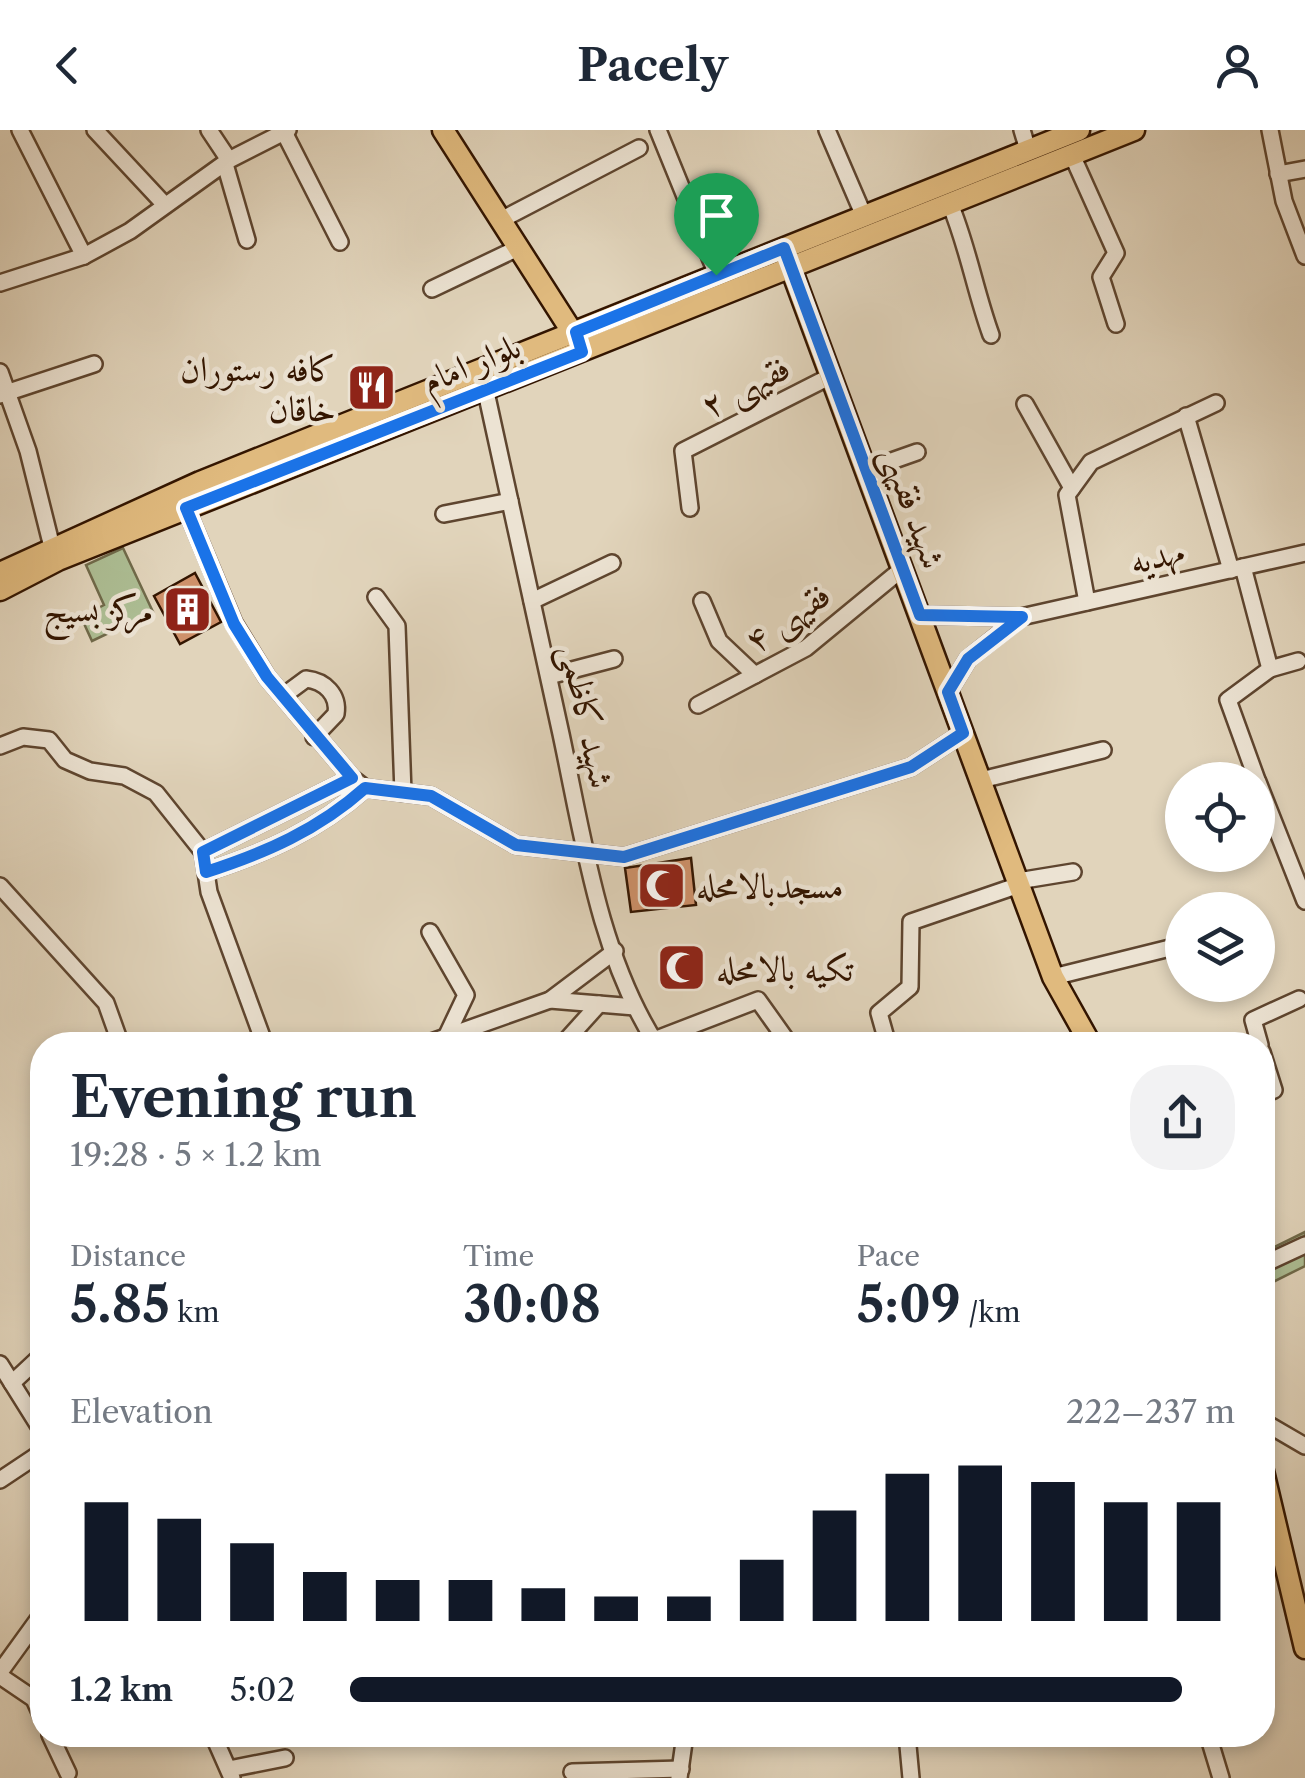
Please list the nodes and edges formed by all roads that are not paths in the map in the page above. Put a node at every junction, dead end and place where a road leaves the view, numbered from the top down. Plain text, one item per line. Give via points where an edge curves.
1 (20, 130) edge
2 (95, 130) edge
3 (209, 130) edge
4 (443, 130) edge
5 (658, 130) edge
6 (827, 130) edge
7 (1079, 130) edge
8 (1134, 130) edge
9 (1270, 130) edge
10 (286, 131) edge
11 (1025, 140) edge
12 (639, 148) dead end
13 (1072, 154) junction
14 (228, 162) junction
15 (1305, 169) edge
16 (1278, 174) junction
17 (950, 204) junction
18 (165, 205) junction
19 (864, 216) junction
20 (499, 221) junction
21 (247, 240) dead end
22 (340, 242) dead end
23 (518, 248) junction
24 (84, 256) junction
25 (1305, 256) edge
26 (788, 258) junction
27 (716, 275) junction
28 (0, 283) edge
29 (432, 290) dead end
30 (1116, 324) dead end
31 (992, 335) dead end
32 (579, 342) junction
33 (94, 364) dead end
34 (0, 372) edge
35 (831, 376) junction
36 (486, 392) junction
37 (4, 394) edge
38 (1216, 403) dead end
39 (1025, 404) dead end
40 (1186, 416) junction
41 (916, 452) dead end
42 (866, 470) junction
43 (1072, 488) junction
44 (510, 501) junction
45 (186, 508) junction
46 (690, 508) dead end
47 (444, 514) dead end
48 (55, 553) junction
49 (1305, 553) edge
50 (612, 563) dead end
51 (1237, 568) junction
52 (902, 569) junction
53 (0, 573) edge
54 (0, 590) edge
55 (376, 597) dead end
56 (532, 601) junction
57 (702, 601) dead end
58 (1087, 602) junction
59 (920, 615) junction
60 (1022, 617) junction
61 (614, 659) dead end
62 (1298, 661) dead end
63 (1270, 669) junction
64 (756, 674) junction
65 (549, 676) junction
66 (948, 692) junction
67 (283, 696) junction
68 (698, 705) dead end
69 (963, 733) junction
70 (314, 737) junction
71 (0, 746) edge
72 (1103, 750) dead end
73 (1250, 762) edge
74 (980, 780) junction
75 (358, 783) junction
76 (403, 793) junction
77 (1275, 826) edge
78 (203, 852) junction
79 (588, 855) junction
80 (206, 872) junction
81 (1073, 872) dead end
82 (1018, 883) junction
83 (0, 886) edge
84 (1305, 901) edge
85 (430, 932) dead end
86 (1165, 948) edge
87 (614, 951) junction
88 (1053, 977) junction
89 (1299, 999) dead end
90 (550, 1000) junction
91 (599, 1004) junction
92 (635, 1008) junction
93 (116, 1032) edge
94 (260, 1032) edge
95 (449, 1032) edge
96 (458, 1032) edge
97 (574, 1032) edge
98 (649, 1032) edge
99 (681, 1032) edge
100 (781, 1032) edge
101 (884, 1032) edge
102 (1084, 1032) edge
103 (1257, 1032) edge
104 (1305, 1245) edge
105 (1275, 1259) edge
106 (0, 1364) edge
107 (30, 1366) edge
108 (12, 1382) junction
109 (30, 1411) edge
110 (1275, 1429) edge
111 (1305, 1446) edge
112 (30, 1460) edge
113 (0, 1480) edge
114 (1275, 1522) edge
115 (30, 1631) edge
116 (1305, 1648) edge
117 (0, 1674) edge
118 (30, 1695) edge
119 (56, 1747) edge
120 (219, 1747) edge
121 (683, 1747) edge
122 (909, 1747) edge
123 (1212, 1747) edge
124 (284, 1758) dead end
125 (572, 1772) dead end
126 (68, 1773) dead end
127 (231, 1774) edge
128 (680, 1774) edge
129 (911, 1778) edge
130 (1221, 1778) edge

1 - 24 street
2 - 18 street
3 - 14 street
4 - 20 main road
5 - 27 street
6 - 19 street
7 - 11 main road, بلوار امام
8 - 13 main road, بلوار امام
9 - 16 street
10 - 14 street
10 - 22 street
11 - 19 main road, بلوار امام
12 - 20 street
13 - 17 main road, بلوار امام
13 - 30 street via 1116,253 1100,277
14 - 18 street
14 - 21 street
15 - 16 street
16 - 25 street
17 - 26 main road, بلوار امام
17 - 31 street
18 - 24 street
19 - 26 main road, بلوار امام
20 - 23 main road
23 - 29 street
23 - 32 main road
24 - 28 street
26 - 27 main road, بلوار امام
26 - 32 main road, بلوار امام
26 - 35 main road, شهید فقیهی
27 - 32 main road, بلوار امام
32 - 36 main road, بلوار امام
32 - 48 main road, بلوار امام
33 - 37 street
34 - 37 street
35 - 42 main road, شهید فقیهی
35 - 46 street, فقیهی ۲ via 683,451
36 - 44 street, شهید کاظمی
36 - 45 main road, بلوار امام
37 - 48 street
38 - 40 street
39 - 43 street
40 - 43 street via 1090,462
40 - 51 street
41 - 42 street
42 - 52 main road, شهید فقیهی
43 - 58 street via 1067,495
44 - 47 street
44 - 56 street, شهید کاظمی
45 - 48 main road, بلوار امام
45 - 67 street via 234,624
48 - 53 main road, بلوار امام
48 - 54 main road, بلوار امام
49 - 51 street, مهدیه
50 - 56 street
51 - 58 street, مهدیه
51 - 63 street
52 - 59 main road, شهید فقیهی
52 - 64 street, فقیهی ۴ via 806,648
55 - 76 street via 396,626
56 - 65 street, شهید کاظمی
57 - 64 street via 719,641
58 - 60 street, مهدیه
59 - 60 street
59 - 66 main road, شهید فقیهی
60 - 66 street via 968,659
61 - 65 street
62 - 63 street
63 - 73 street via 1228,700
64 - 68 street, فقیهی ۴
65 - 79 street, شهید کاظمی
66 - 69 main road, شهید فقیهی
67 - 70 street
67 - 70 street via 306,680 330,690 336,714
69 - 74 main road, شهید فقیهی
69 - 79 street via 911,767 624,857
70 - 75 street
71 - 78 street via 23,737 49,740 65,760 124,776 156,793
72 - 74 street
74 - 82 main road, شهید فقیهی
75 - 76 street
75 - 78 street
75 - 80 street via 316,826
76 - 79 street via 431,796 516,845
77 - 84 street
78 - 80 street
79 - 87 street, شهید کاظمی
80 - 94 street
81 - 82 street
82 - 88 main road, شهید فقیهی
82 - 101 street via 912,922 910,987 879,1013
83 - 93 street via 106,1003
85 - 95 street via 466,995
86 - 88 street
87 - 90 street
87 - 92 street, شهید کاظمی
88 - 102 main road, شهید فقیهی
89 - 103 street via 1253,1020
90 - 91 street
90 - 96 street
91 - 92 street
91 - 97 street
92 - 98 street, شهید کاظمی
99 - 100 street via 758,1000
104 - 105 street
106 - 108 street
107 - 108 street
108 - 109 street
110 - 111 street
112 - 113 street
114 - 116 main road
115 - 117 street
117 - 118 street
119 - 126 street
120 - 127 street
121 - 128 street
122 - 129 street
123 - 130 street
124 - 127 street
125 - 128 street

